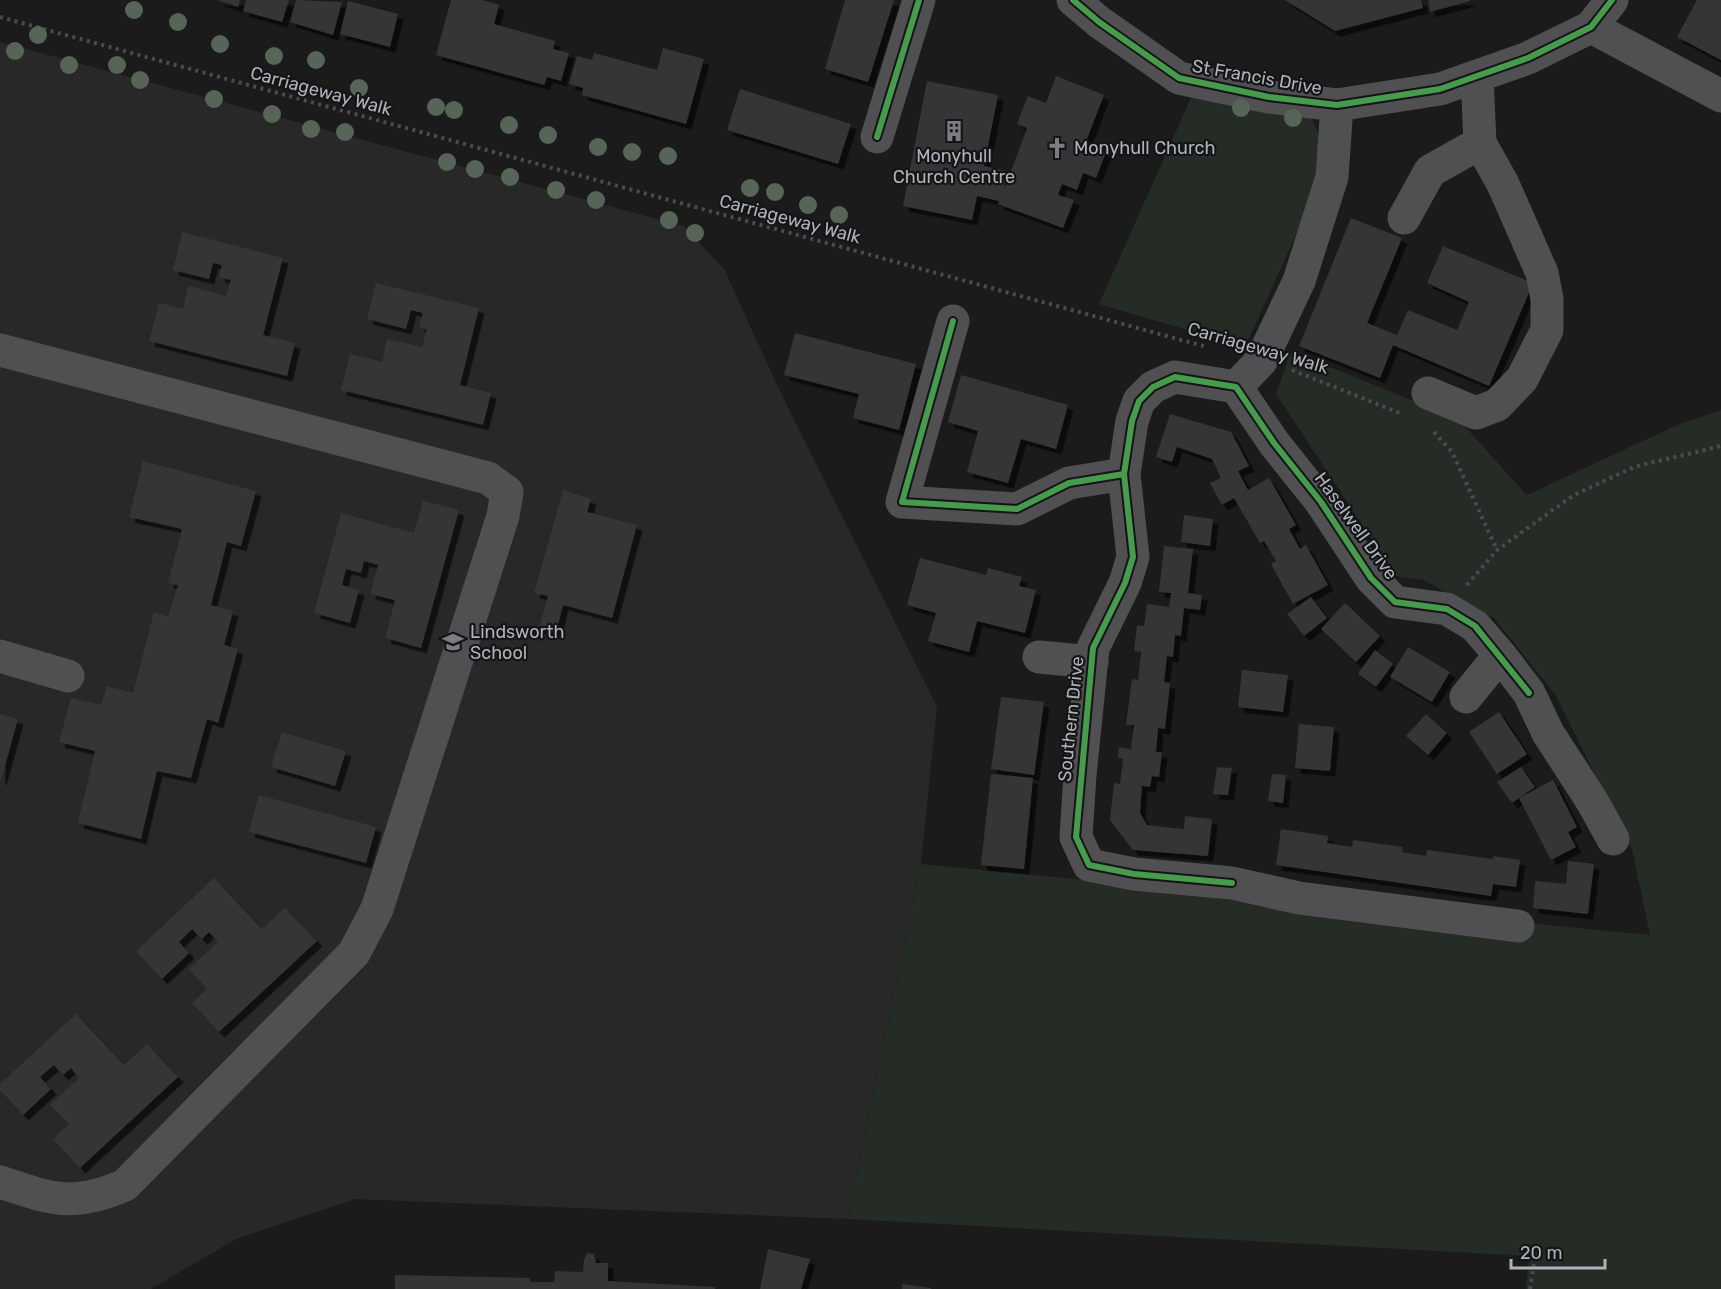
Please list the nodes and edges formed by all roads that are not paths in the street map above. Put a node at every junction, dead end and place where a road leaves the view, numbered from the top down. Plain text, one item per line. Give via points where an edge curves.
1 (919, 0) edge
2 (1073, 0) edge
3 (1612, 0) edge
4 (1591, 27) junction
5 (1477, 76) junction
6 (1721, 96) edge
7 (1337, 105) junction
8 (877, 137) dead end
9 (1480, 143) junction
10 (1404, 218) dead end
11 (953, 321) dead end
12 (0, 350) edge
13 (1236, 387) junction
14 (1420, 405) road end
15 (1124, 474) junction
16 (0, 656) edge
17 (1500, 656) junction
18 (1039, 657) dead end
19 (1092, 662) junction
20 (68, 676) dead end
21 (1466, 697) dead end
22 (1613, 839) dead end
23 (1518, 926) dead end
24 (0, 1182) edge

1 - 8 street
2 - 7 street, St Francis Drive via 1179,78 1269,97
3 - 4 street
4 - 5 street, St Francis Drive via 1528,58
4 - 6 street
5 - 7 street, St Francis Drive via 1440,89
5 - 9 street
7 - 13 street via 1332,177 1299,281 1261,361
9 - 10 street via 1430,171
9 - 14 street via 1503,184 1542,273 1547,330 1522,379 1497,405 1476,413
11 - 15 street via 902,502 1017,509 1069,483
12 - 24 street via 488,478 507,492 503,516 377,909 354,953 125,1185 97,1197 51,1199
13 - 15 street, Southern Drive via 1175,377 1153,387 1140,401 1132,421
13 - 17 street, Haselwell Drive via 1321,502 1371,578 1395,602 1447,609 1474,626
15 - 19 street, Southern Drive via 1133,557 1125,583 1093,648
16 - 20 street
17 - 21 street
17 - 22 street, Haselwell Drive via 1529,693 1548,733
18 - 19 street, Southern Drive
19 - 23 street, Southern Drive via 1076,837 1089,865 1232,884 1299,898

